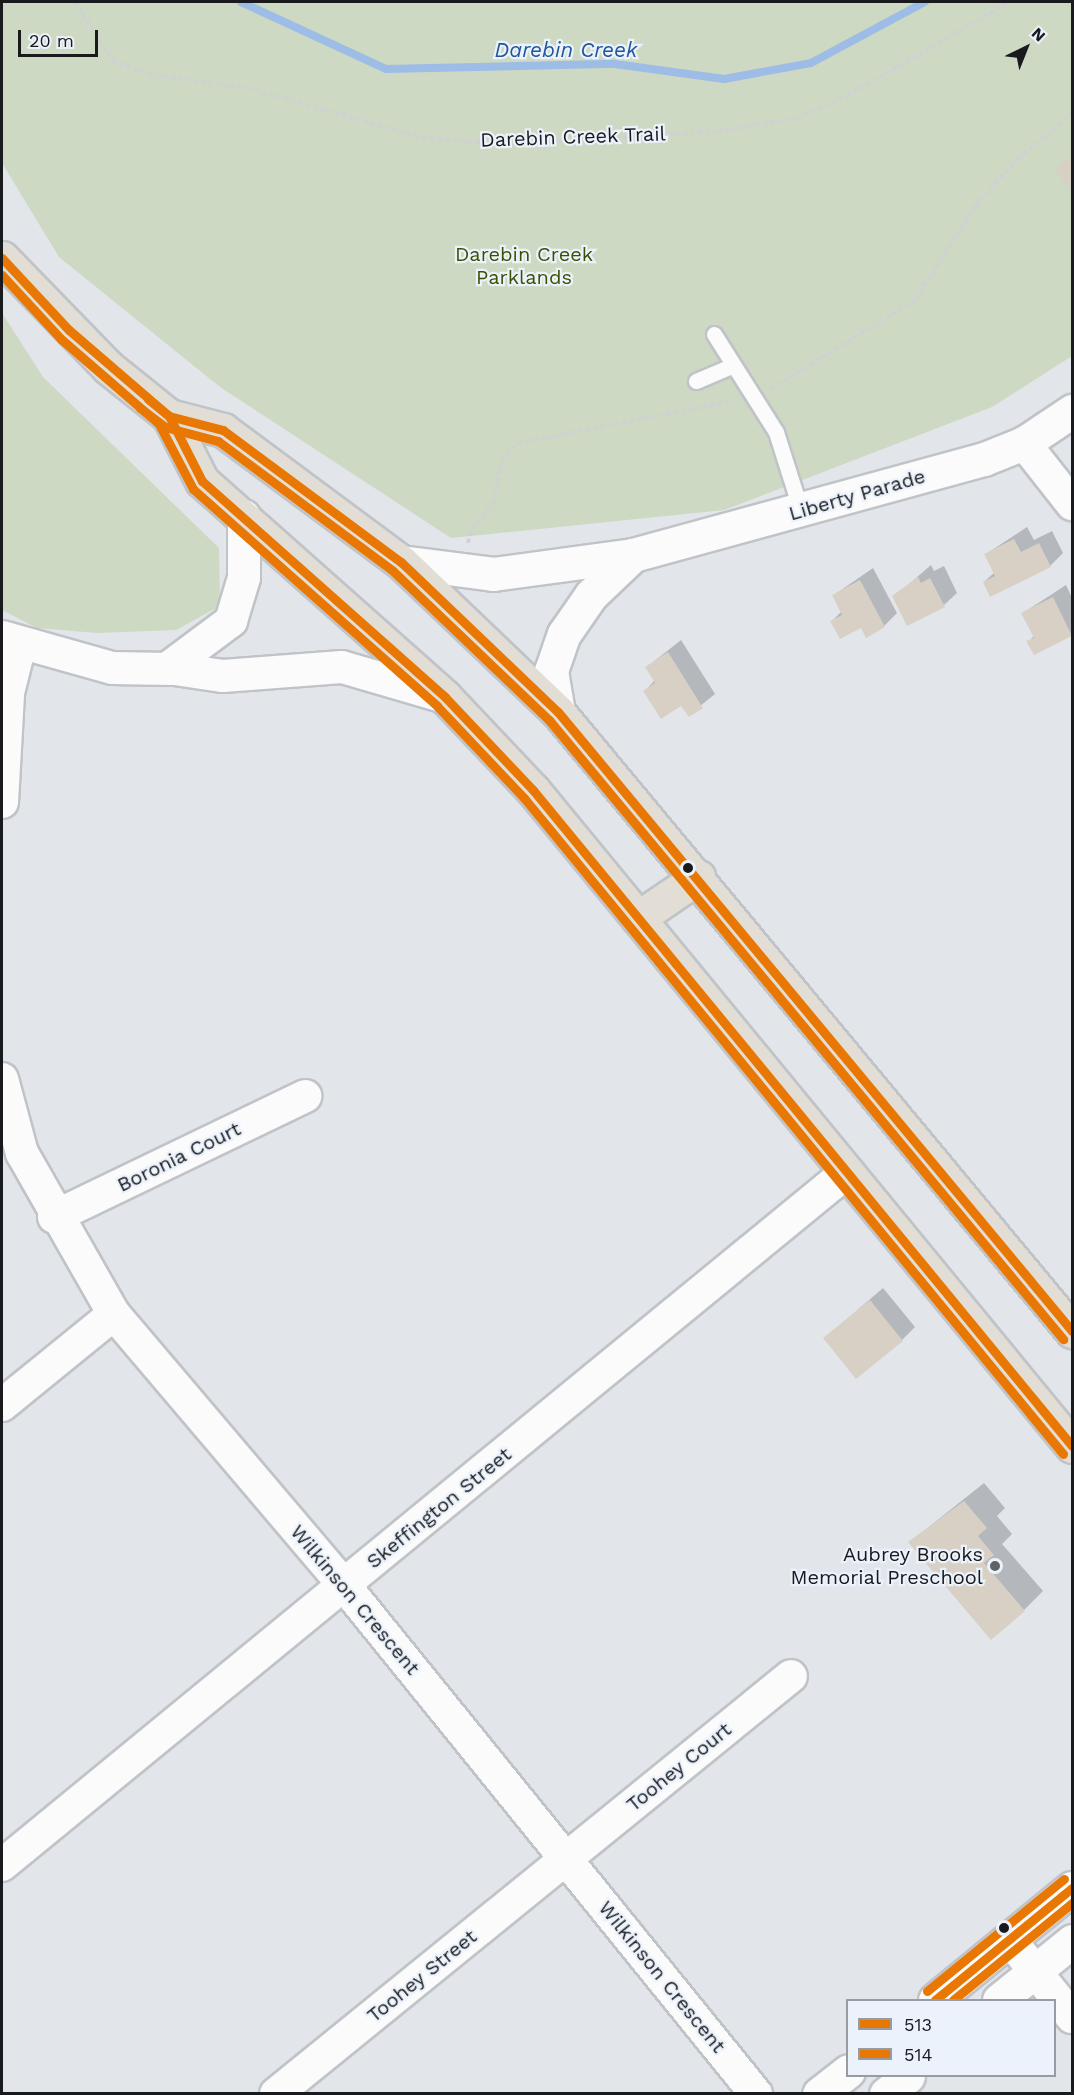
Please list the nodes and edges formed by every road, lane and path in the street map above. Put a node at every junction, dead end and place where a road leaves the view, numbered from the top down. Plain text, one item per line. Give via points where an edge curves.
1 (75, 2) edge
2 (1009, 2) edge
3 (1072, 114) edge
4 (2, 258) edge
5 (714, 333) dead end
6 (731, 366) junction
7 (696, 381) dead end
8 (755, 399) junction
9 (1072, 411) edge
10 (169, 416) junction
11 (1024, 443) junction
12 (1072, 504) edge
13 (801, 511) junction
14 (244, 516) junction
15 (633, 555) junction
16 (401, 562) junction
17 (493, 574) junction
18 (11, 641) edge
19 (171, 669) junction
20 (445, 697) junction
21 (558, 712) junction
22 (2, 802) edge
23 (698, 877) junction
24 (638, 918) junction
25 (2, 1079) edge
26 (305, 1096) dead end
27 (847, 1172) junction
28 (54, 1217) junction
29 (114, 1314) junction
30 (1072, 1331) edge
31 (2, 1405) edge
32 (1072, 1446) edge
33 (344, 1585) junction
34 (791, 1676) dead end
35 (567, 1858) junction
36 (2, 1864) edge
37 (1072, 1888) edge
38 (1010, 1940) junction
39 (1072, 1941) edge
40 (1035, 1971) junction
41 (937, 1999) edge
42 (1001, 1999) edge
43 (1072, 2017) edge
44 (846, 2073) edge
45 (907, 2077) edge
46 (276, 2094) edge
47 (756, 2094) edge
48 (819, 2094) edge
49 (886, 2094) edge

1 - 2 path, Darebin Creek Trail via 112,60 149,74 248,88 423,138 511,144 719,131 797,118 847,96
3 - 8 path via 1018,159 975,206 916,299
4 - 10 highway via 69,330
5 - 6 lane
6 - 7 lane
6 - 8 lane
8 - 13 lane via 776,432
8 - 17 path via 680,408 519,443 502,460 493,504 472,528 467,547
9 - 11 street, Liberty Parade
10 - 14 highway via 202,482
10 - 16 highway via 224,430
11 - 12 street
11 - 13 street, Liberty Parade
13 - 15 street, Liberty Parade
14 - 19 street via 244,578 231,621
14 - 20 highway
15 - 17 street, Liberty Parade
15 - 21 street, Liberty Parade via 591,595 564,634 551,671
16 - 17 street, Liberty Parade
16 - 21 highway
18 - 19 street via 112,668
18 - 22 street
19 - 20 street via 223,676 342,667
20 - 24 highway via 533,790
21 - 23 highway
23 - 24 highway
23 - 30 highway
24 - 27 highway
25 - 28 street, Wilkinson Crescent via 21,1153
26 - 28 street, Boronia Court
27 - 32 highway
27 - 33 street, Skeffington Street
28 - 29 street, Wilkinson Crescent
29 - 31 street
29 - 33 street, Wilkinson Crescent
33 - 35 street, Wilkinson Crescent
33 - 36 street, Skeffington Street
34 - 35 street, Toohey Court
35 - 46 street, Toohey Street
35 - 47 street, Wilkinson Crescent
37 - 38 street
38 - 40 street
38 - 41 street
39 - 40 street
40 - 42 street
40 - 43 street
44 - 48 street
45 - 49 street

